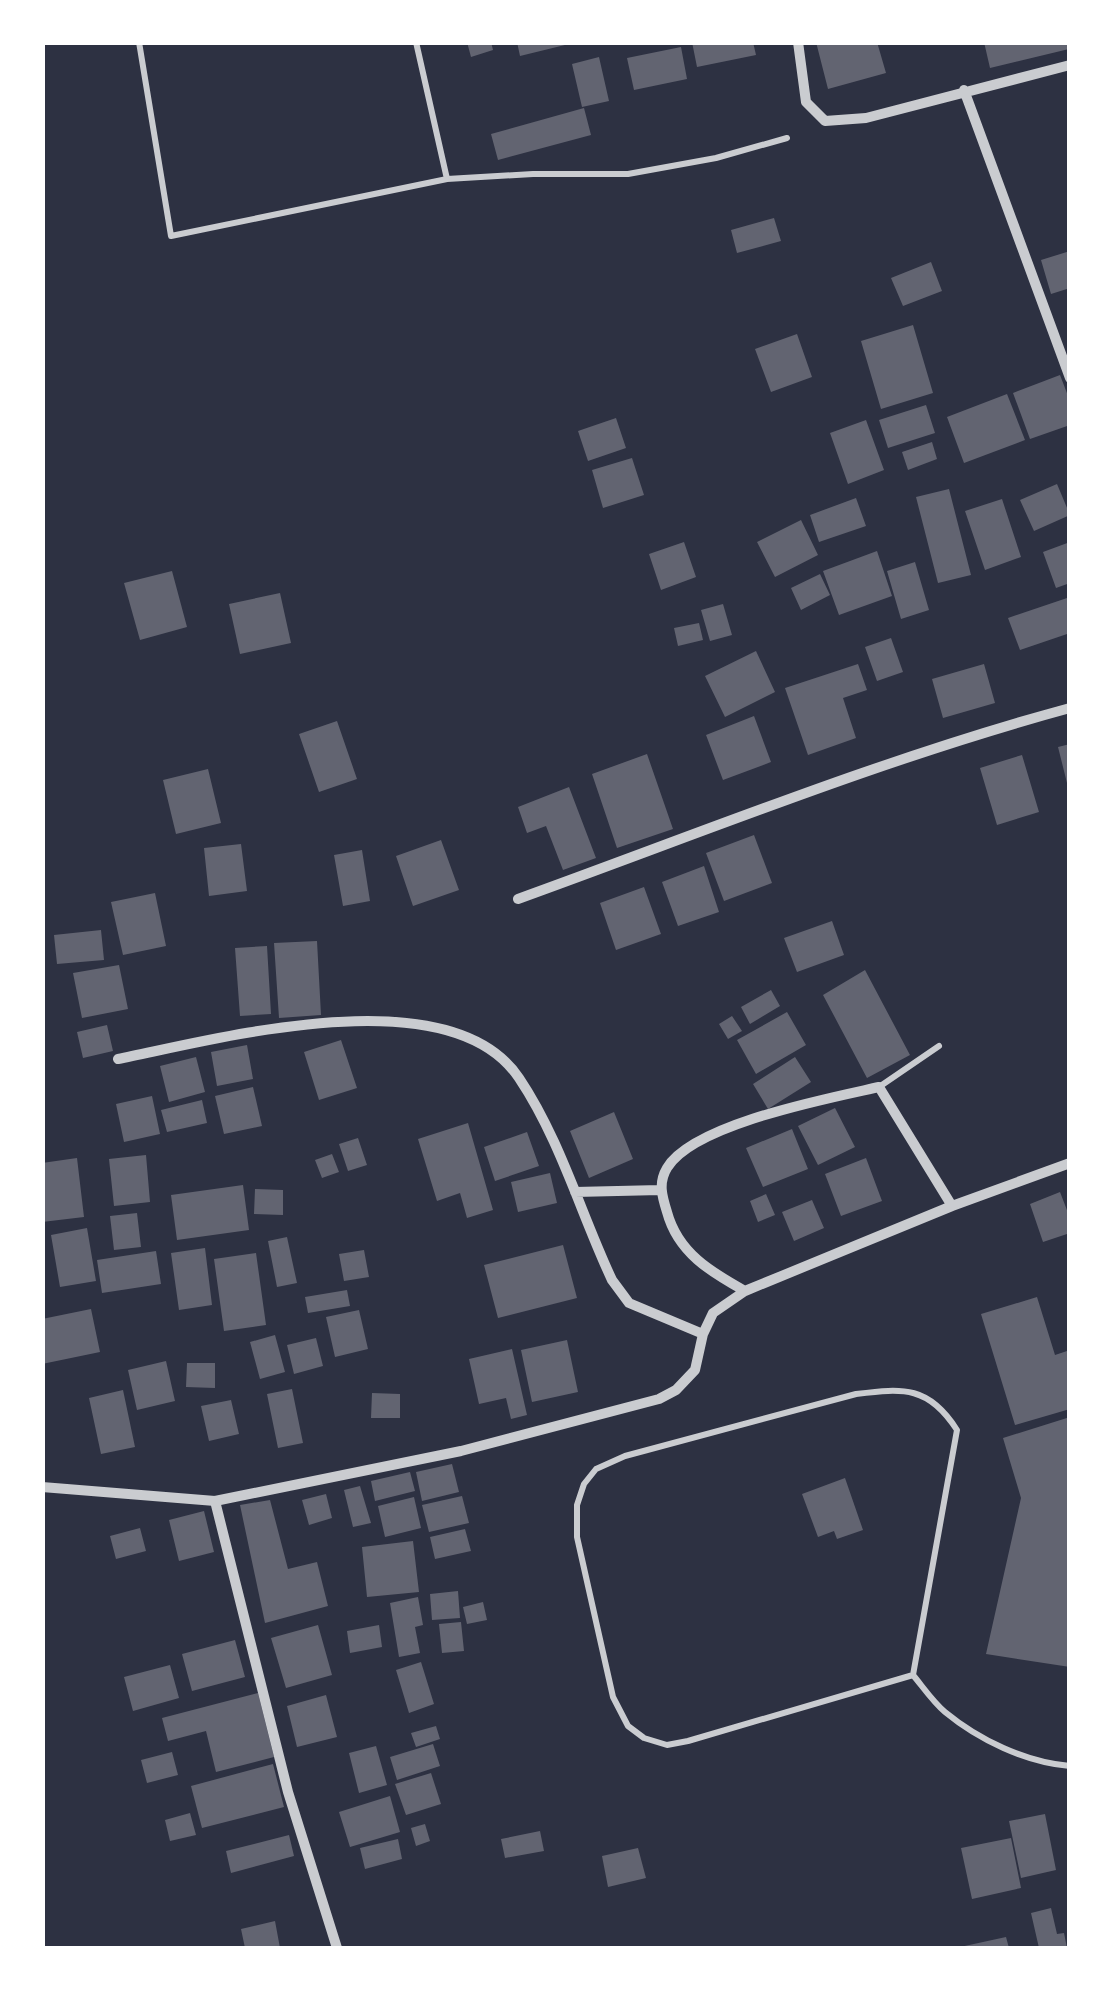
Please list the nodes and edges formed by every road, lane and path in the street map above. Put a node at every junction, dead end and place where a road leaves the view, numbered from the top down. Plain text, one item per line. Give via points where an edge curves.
1 (140, 42) edge
2 (416, 42) edge
3 (798, 42) edge
4 (1070, 64) edge
5 (964, 90) junction
6 (787, 138) dead end
7 (447, 179) junction
8 (1070, 378) edge
9 (1070, 708) edge
10 (518, 899) dead end
11 (938, 1046) dead end
12 (118, 1059) dead end
13 (879, 1087) junction
14 (1070, 1163) edge
15 (660, 1190) junction
16 (574, 1192) junction
17 (952, 1206) junction
18 (745, 1291) junction
19 (703, 1334) junction
20 (42, 1487) edge
21 (215, 1501) junction
22 (913, 1675) junction
23 (1070, 1766) edge
24 (337, 1948) edge

1 - 7 lane via 171,236
2 - 7 lane
3 - 5 street via 806,102 825,122 866,118
4 - 5 street
5 - 8 street
6 - 7 lane via 628,174
9 - 10 street via 840,782
11 - 13 lane
12 - 16 street via 334,1021 440,1027 481,1044 517,1074
13 - 15 street via 768,1114 685,1148 667,1168
13 - 17 street
14 - 17 street
15 - 16 street
15 - 18 street via 687,1249 706,1270
16 - 19 street via 612,1280 629,1303
17 - 18 street
18 - 19 street via 713,1313
19 - 21 street via 695,1370 659,1399 461,1451
20 - 21 street
21 - 24 street via 288,1792
22 - 22 lane via 956,1430 942,1407 894,1389 856,1394 626,1456 596,1469 584,1484 577,1537 613,1698 628,1726 644,1738 667,1745 688,1741
22 - 23 lane via 943,1711 983,1737 1018,1755

